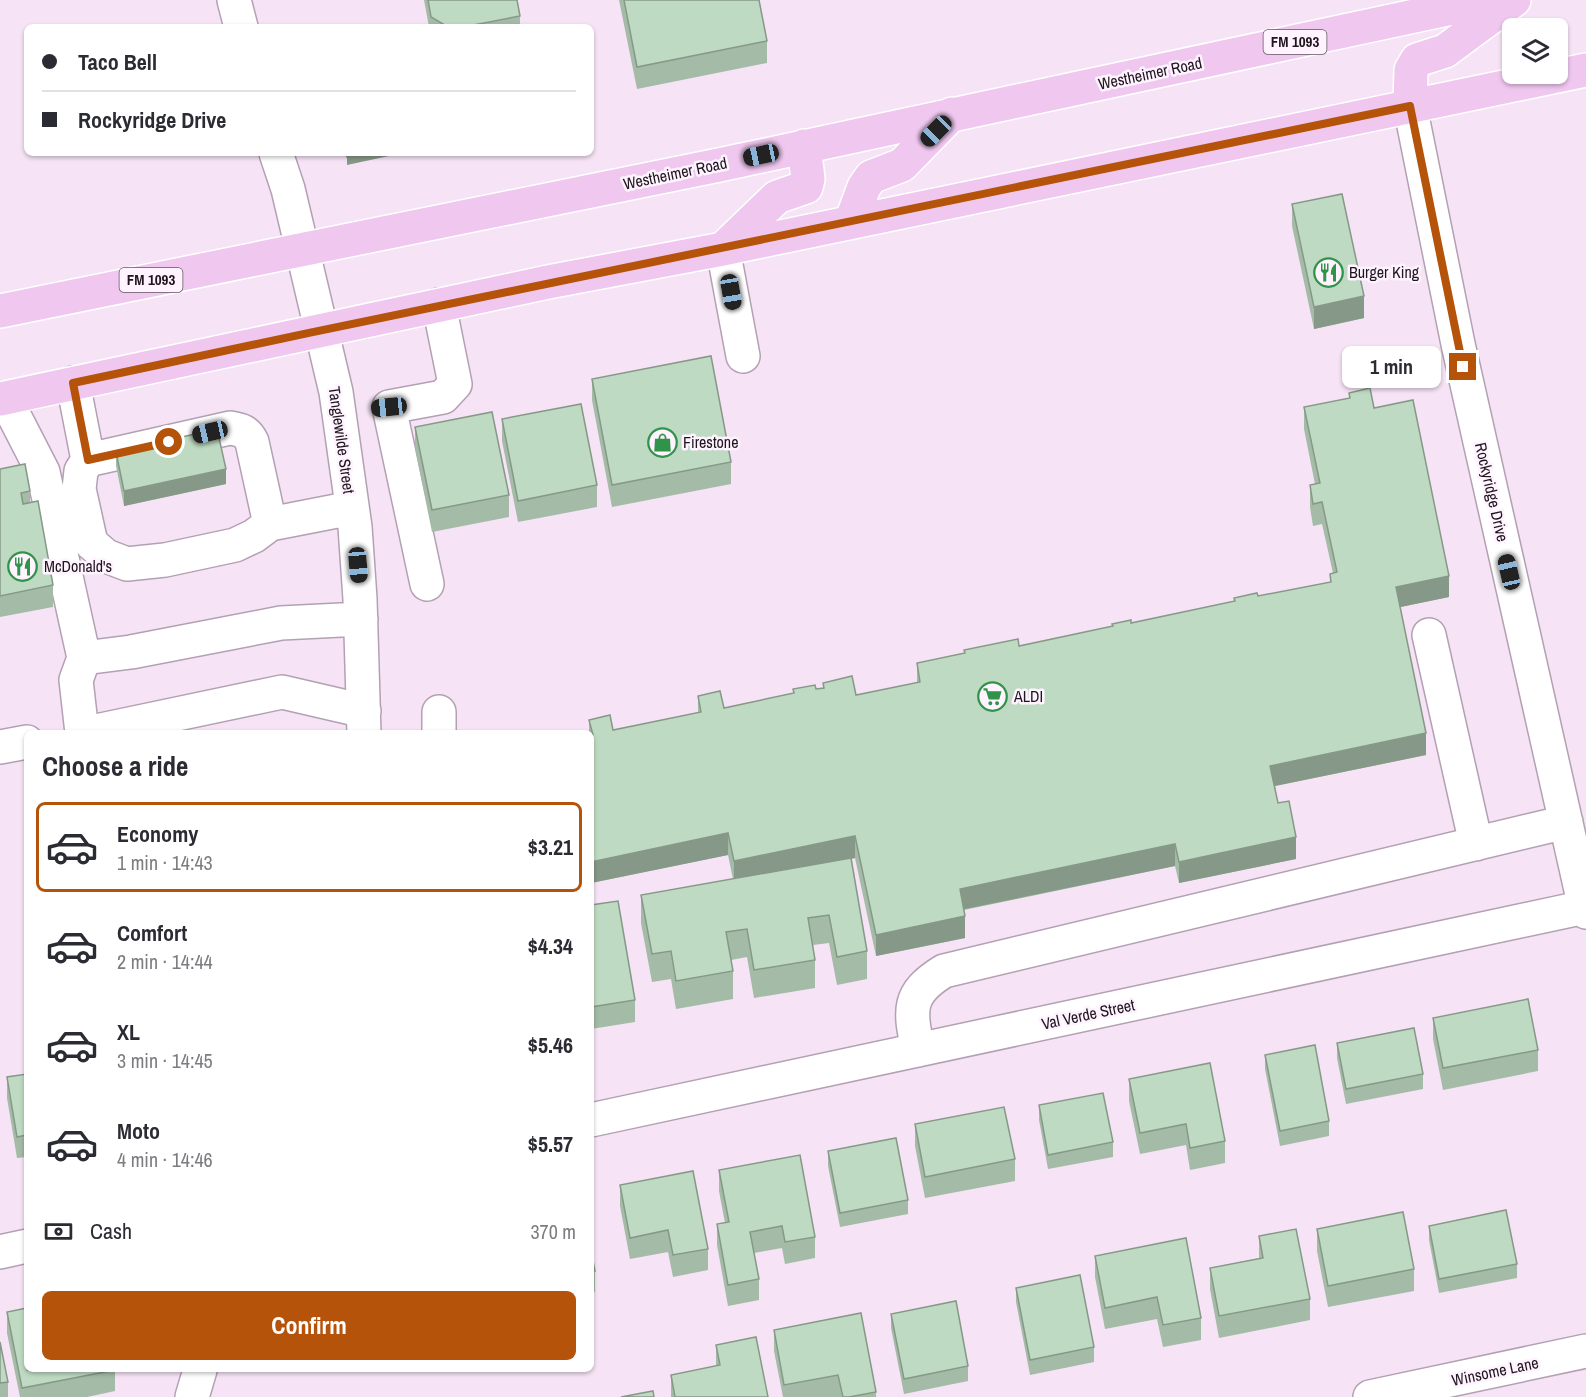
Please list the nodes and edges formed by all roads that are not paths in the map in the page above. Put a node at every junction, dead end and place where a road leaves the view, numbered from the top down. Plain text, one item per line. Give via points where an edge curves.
1 (234, 0) edge
2 (1489, 0) edge
3 (1514, 0) edge
4 (240, 24) edge
5 (1586, 70) edge
6 (1410, 106) junction
7 (952, 114) junction
8 (804, 146) junction
9 (277, 156) edge
10 (851, 222) junction
11 (723, 249) junction
12 (302, 250) junction
13 (439, 305) junction
14 (0, 311) edge
15 (321, 330) junction
16 (743, 356) dead end
17 (73, 383) junction
18 (2, 398) edge
19 (389, 407) junction
20 (339, 413) junction
21 (88, 460) junction
22 (352, 508) junction
23 (270, 524) junction
24 (427, 584) dead end
25 (361, 619) junction
26 (1429, 635) dead end
27 (84, 658) junction
28 (364, 722) edge
29 (82, 730) edge
30 (101, 730) edge
31 (24, 743) edge
32 (0, 747) edge
33 (1566, 822) junction
34 (1476, 844) junction
35 (1586, 907) edge
36 (1586, 912) edge
37 (918, 1050) junction
38 (594, 1119) edge
39 (24, 1247) edge
40 (0, 1252) edge
41 (1586, 1352) edge
42 (199, 1372) edge
43 (192, 1397) edge
44 (1370, 1397) edge

1 - 4 street
2 - 7 main road, Westheimer Road / FM 1093
3 - 6 main road via 1445,51 1417,60 1411,70
5 - 6 main road
6 - 10 main road
6 - 33 street, Rockyridge Drive via 1458,344
7 - 8 main road, Westheimer Road / FM 1093
7 - 10 main road via 902,165 871,177
8 - 11 main road via 806,187 777,197
8 - 12 main road, Westheimer Road / FM 1093
9 - 12 street, Tanglewilde Street
10 - 11 main road
11 - 13 main road
11 - 16 street
12 - 14 main road, Westheimer Road / FM 1093
12 - 15 street, Tanglewilde Street
13 - 15 main road
13 - 19 street via 455,384 443,397
15 - 17 main road
15 - 20 street, Tanglewilde Street
17 - 18 main road
17 - 21 street
18 - 27 street via 43,472
19 - 20 street
19 - 24 street
20 - 22 street, Tanglewilde Street
21 - 23 street via 230,428 241,429 252,442
21 - 23 street via 81,471 79,489 91,543 106,556 128,564 235,545
22 - 23 street
22 - 25 street, Tanglewilde Street
25 - 27 street via 281,623
25 - 28 street, Tanglewilde Street
26 - 34 street
27 - 29 street via 76,680
28 - 30 street via 282,692
31 - 32 street
33 - 34 street
33 - 35 street, Rockyridge Drive
34 - 37 street via 944,971 926,982 914,998 911,1017
35 - 36 street, Rockyridge Drive
35 - 37 street, Val Verde Street
37 - 38 street, Val Verde Street
39 - 40 street
41 - 44 street, Winsome Lane
42 - 43 street

